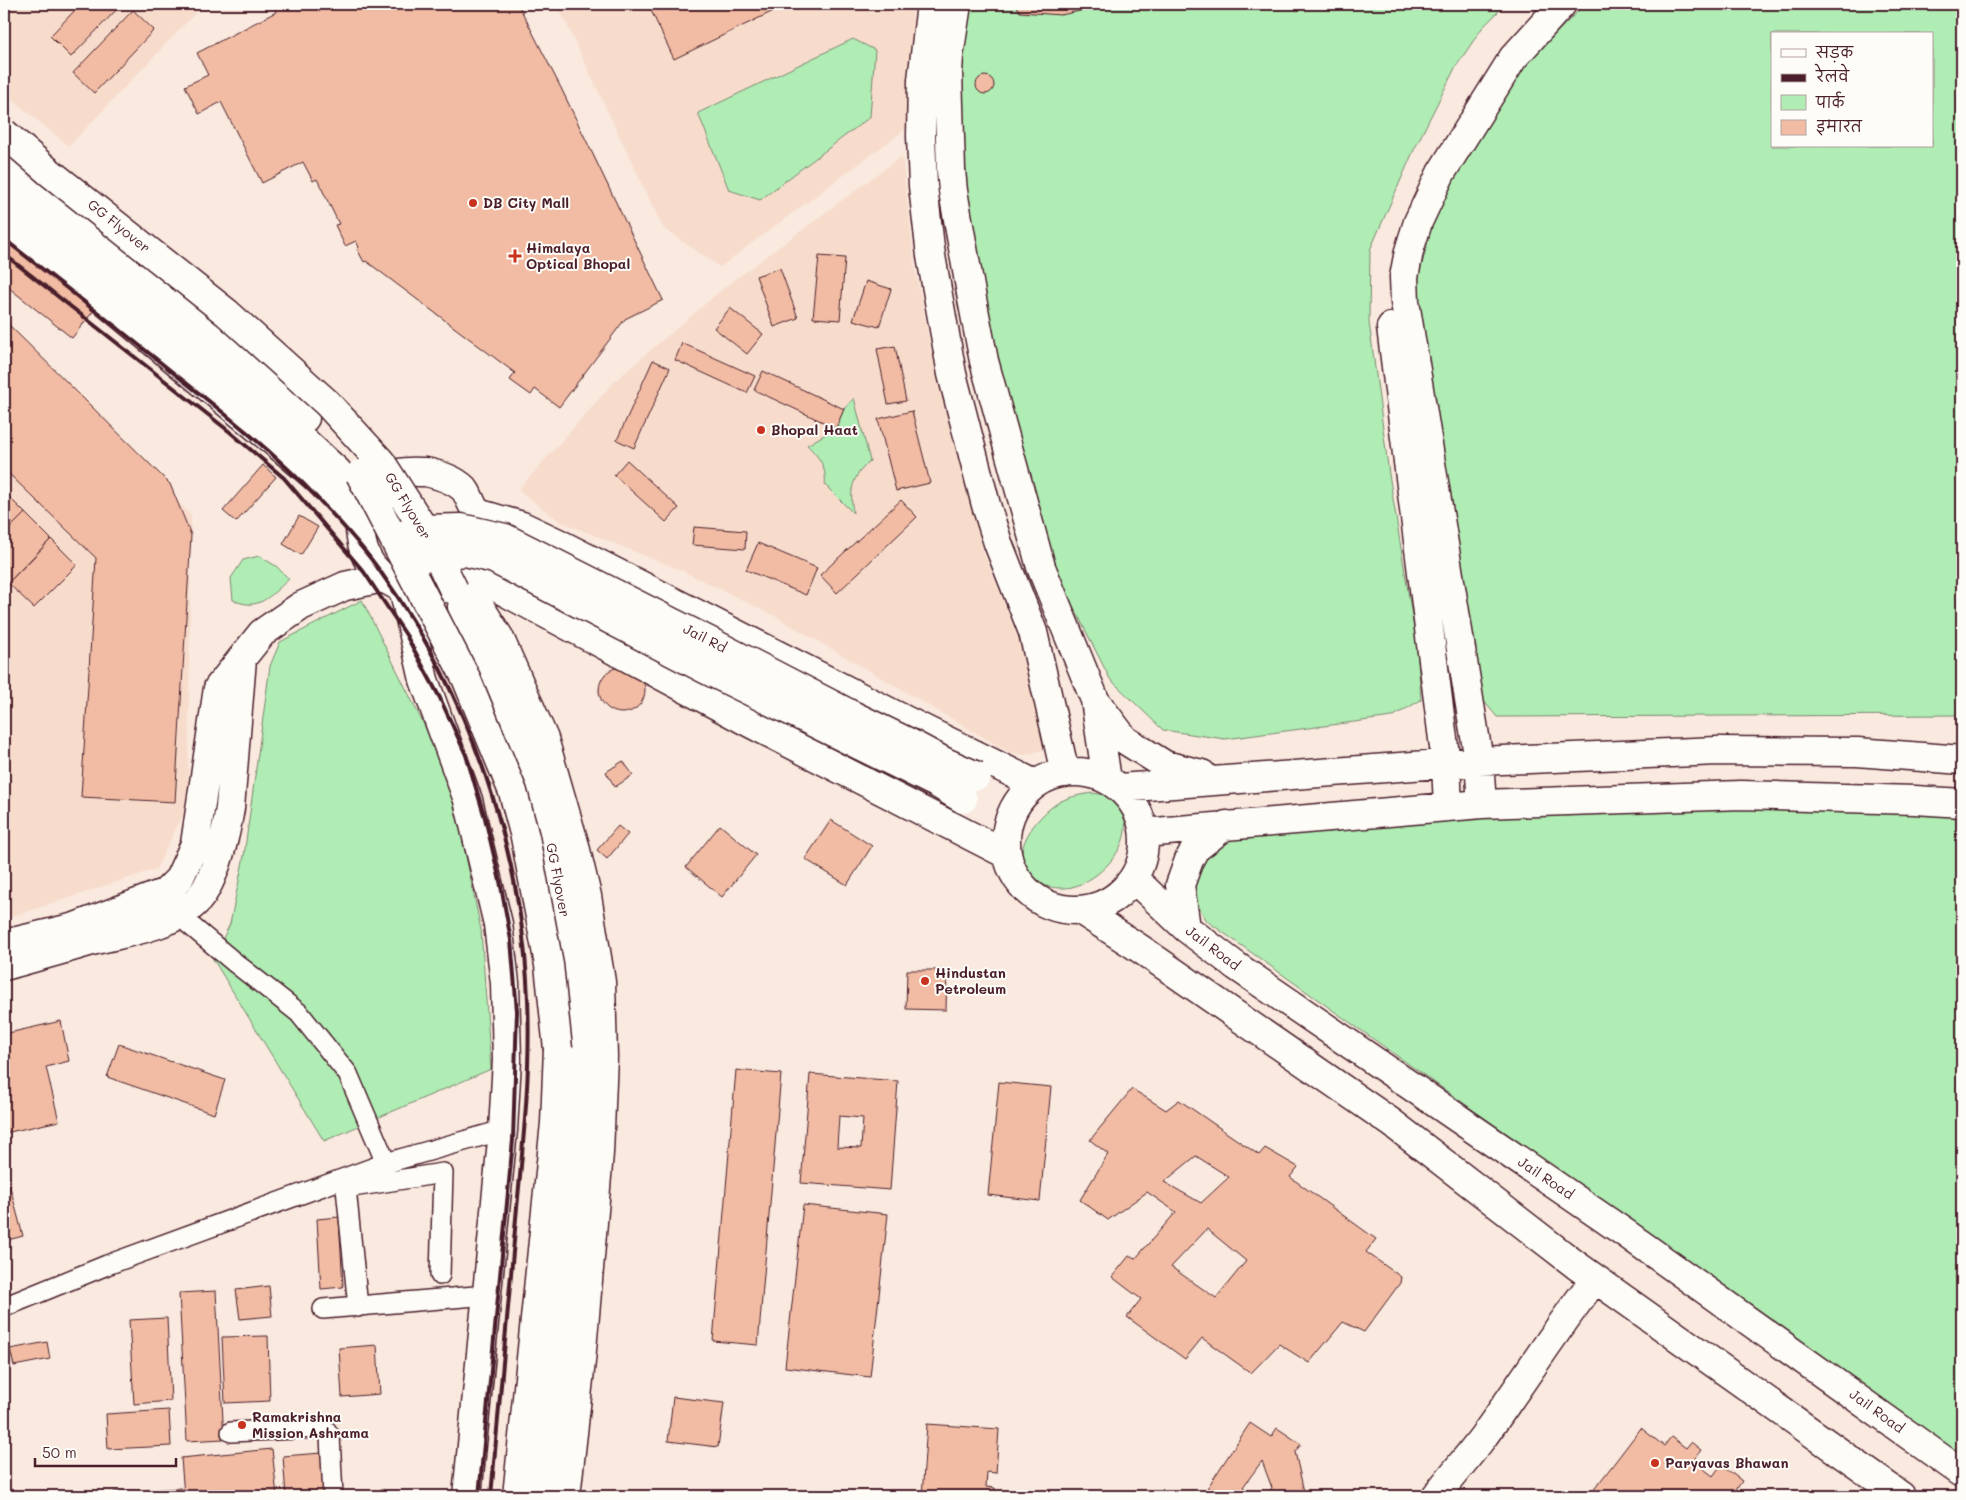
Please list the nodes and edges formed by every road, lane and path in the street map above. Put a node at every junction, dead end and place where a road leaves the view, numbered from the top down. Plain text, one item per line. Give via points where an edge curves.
1 (931, 4) edge
2 (957, 4) edge
3 (1538, 4) edge
4 (1562, 4) edge
5 (4, 133) edge
6 (4, 165) edge
7 (4, 191) edge
8 (4, 218) edge
9 (477, 512) junction
10 (362, 514) junction
11 (424, 529) junction
12 (394, 537) junction
13 (436, 554) junction
14 (406, 562) junction
15 (464, 574) junction
16 (393, 583) junction
17 (242, 659) junction
18 (1095, 700) junction
19 (1962, 760) edge
20 (1479, 761) junction
21 (1446, 763) junction
22 (1007, 770) junction
23 (1065, 773) junction
24 (1225, 779) junction
25 (1035, 784) junction
26 (1114, 784) junction
27 (1962, 803) edge
28 (1482, 804) junction
29 (1448, 807) junction
30 (1226, 825) junction
31 (963, 831) junction
32 (1144, 833) junction
33 (1006, 854) junction
34 (1134, 879) junction
35 (1080, 910) junction
36 (178, 915) junction
37 (1186, 928) junction
38 (4, 944) edge
39 (4, 966) edge
40 (503, 1130) junction
41 (386, 1163) junction
42 (440, 1275) dead end
43 (1595, 1279) junction
44 (487, 1296) junction
45 (4, 1307) edge
46 (358, 1307) junction
47 (323, 1309) dead end
48 (231, 1432) dead end
49 (1962, 1473) edge
50 (333, 1496) edge
51 (467, 1496) edge
52 (517, 1496) edge
53 (544, 1496) edge
54 (566, 1496) edge
55 (1436, 1496) edge
56 (1901, 1496) edge

1 - 23 main road via 922,80 921,136 931,256 957,393 986,505 1033,632
2 - 18 main road via 948,56 951,170 984,360 1041,567
3 - 21 main road via 1495,56 1436,147 1418,181 1394,247 1389,282 1389,310
4 - 20 main road via 1513,58 1441,173 1418,222 1404,277 1406,312
5 - 11 main road, GG Flyover, bridge via 227,313 327,403 382,462
6 - 12 main road, GG Flyover, bridge via 202,323 334,445 360,474
7 - 10 main road via 270,410 337,471
8 - 10 main road
9 - 10 main road via 464,489 445,477 426,472 399,473 377,489
9 - 15 main road via 480,542 474,560
9 - 22 main road via 522,526 558,543
10 - 16 main road via 359,531 372,568
11 - 12 main road, Jail Rd, bridge
11 - 13 main road, GG Flyover, bridge
11 - 22 main road, Jail Rd, bridge via 461,528 505,538 944,762 977,776
12 - 14 main road, GG Flyover, bridge
13 - 14 main road, Jail Rd, bridge
13 - 31 main road, Jail Rd, bridge via 465,552 494,559 705,669 938,784 963,799 966,808
13 - 53 main road, GG Flyover, bridge via 525,749 550,834 576,979 580,1060 575,1168
14 - 52 main road, GG Flyover, bridge via 466,678 512,792 525,837 550,965 558,1049 555,1123
15 - 16 main road via 446,587 420,593
15 - 31 main road
15 - 54 main road via 499,637 544,739 587,896 602,982 599,1153
16 - 17 main road via 345,586 301,606 262,633
16 - 40 main road via 468,800 498,924 506,992
17 - 36 main road via 227,828 208,886 188,910
17 - 38 main road via 218,688 195,844 179,879 166,892 75,927
18 - 24 main road via 1125,740 1165,765
18 - 26 main road
19 - 20 main road via 1857,752 1718,751
20 - 21 main road
20 - 28 main road
21 - 24 main road
21 - 29 main road
22 - 25 main road
23 - 25 main road
23 - 26 main road via 1092,774
24 - 26 main road
25 - 33 main road via 1018,800 1010,814 1005,834
26 - 32 main road via 1131,800
27 - 28 main road via 1741,795
28 - 29 main road
29 - 30 main road
30 - 32 main road
30 - 37 main road via 1195,849 1189,860 1180,884
31 - 33 main road
32 - 34 main road via 1144,853
33 - 35 main road via 1012,873 1034,898 1072,911
34 - 35 main road via 1118,898 1092,909
34 - 37 main road, Jail Road
35 - 43 main road via 1392,1123
36 - 39 main road
36 - 41 street via 300,1012 348,1074
37 - 49 main road, Jail Road via 1236,966 1628,1235
40 - 41 street
40 - 44 main road
41 - 45 street via 107,1265
42 - 46 street via 443,1173 346,1188
43 - 55 main road via 1482,1438
43 - 56 main road
44 - 46 street
44 - 51 main road
46 - 47 street
48 - 50 street via 326,1430 330,1436

